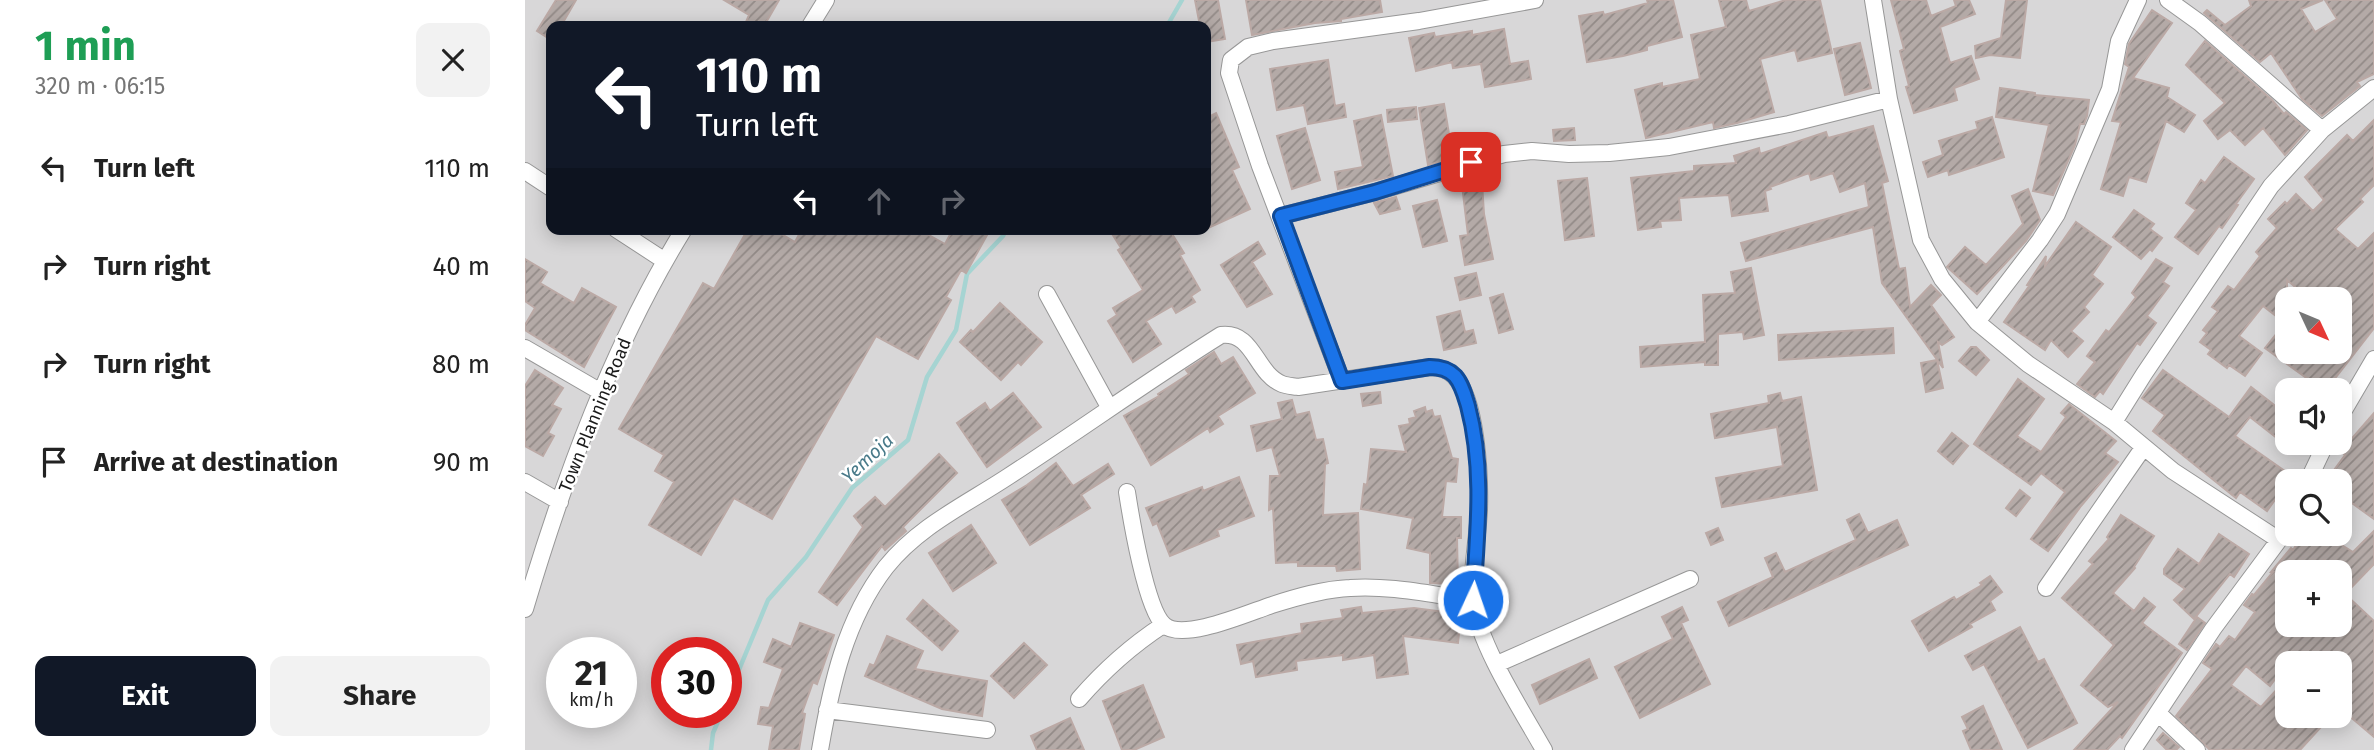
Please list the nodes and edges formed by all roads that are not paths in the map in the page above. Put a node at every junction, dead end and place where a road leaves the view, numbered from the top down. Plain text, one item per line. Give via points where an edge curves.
1 (826, 0) edge
2 (1535, 0) edge
3 (1874, 0) edge
4 (2138, 0) edge
5 (2168, 0) edge
6 (813, 21) edge
7 (2374, 88) edge
8 (1889, 99) junction
9 (2322, 130) junction
10 (525, 171) edge
11 (546, 185) edge
12 (1281, 216) junction
13 (625, 235) edge
14 (680, 235) edge
15 (665, 261) junction
16 (1047, 294) dead end
17 (1977, 322) junction
18 (525, 348) edge
19 (2374, 359) edge
20 (1342, 381) junction
21 (601, 392) junction
22 (2352, 397) edge
23 (1109, 407) junction
24 (2114, 422) junction
25 (2143, 448) junction
26 (525, 482) edge
27 (1127, 492) dead end
28 (560, 502) junction
29 (2275, 537) edge
30 (2275, 545) edge
31 (1690, 579) dead end
32 (2046, 588) dead end
33 (1473, 600) junction
34 (525, 608) edge
35 (1163, 625) junction
36 (1497, 664) junction
37 (1079, 699) dead end
38 (827, 710) junction
39 (2158, 713) junction
40 (988, 730) dead end
41 (820, 750) edge
42 (1544, 750) edge
43 (2133, 750) edge
44 (2197, 750) edge

1 - 6 street
2 - 12 street via 1273,41 1240,52 1231,60 1230,73
3 - 8 street
4 - 17 street via 2119,41 2110,89 2057,214
5 - 9 street
7 - 9 street
8 - 12 street via 1669,147 1504,154
8 - 17 street via 1921,240 1942,279
9 - 24 street via 2271,186
10 - 11 street
12 - 20 street
13 - 15 street
14 - 15 street, Town Planning Road
15 - 21 street, Town Planning Road
16 - 23 street
17 - 24 street via 2028,364
18 - 21 street
19 - 22 street
20 - 23 street via 1285,386 1239,336 1221,335
20 - 33 street via 1430,367 1455,376 1464,391 1478,455
21 - 28 street, Town Planning Road
23 - 38 street via 928,525 894,559 858,613 837,662
24 - 25 street
25 - 29 street
25 - 32 street
26 - 28 street
27 - 35 street via 1139,561
28 - 34 street, Town Planning Road
30 - 39 street
31 - 36 street
33 - 35 street via 1351,587 1273,604 1221,624 1174,630
33 - 36 street
35 - 37 street via 1132,645
36 - 42 street
38 - 40 street
38 - 41 street
39 - 43 street
39 - 44 street

